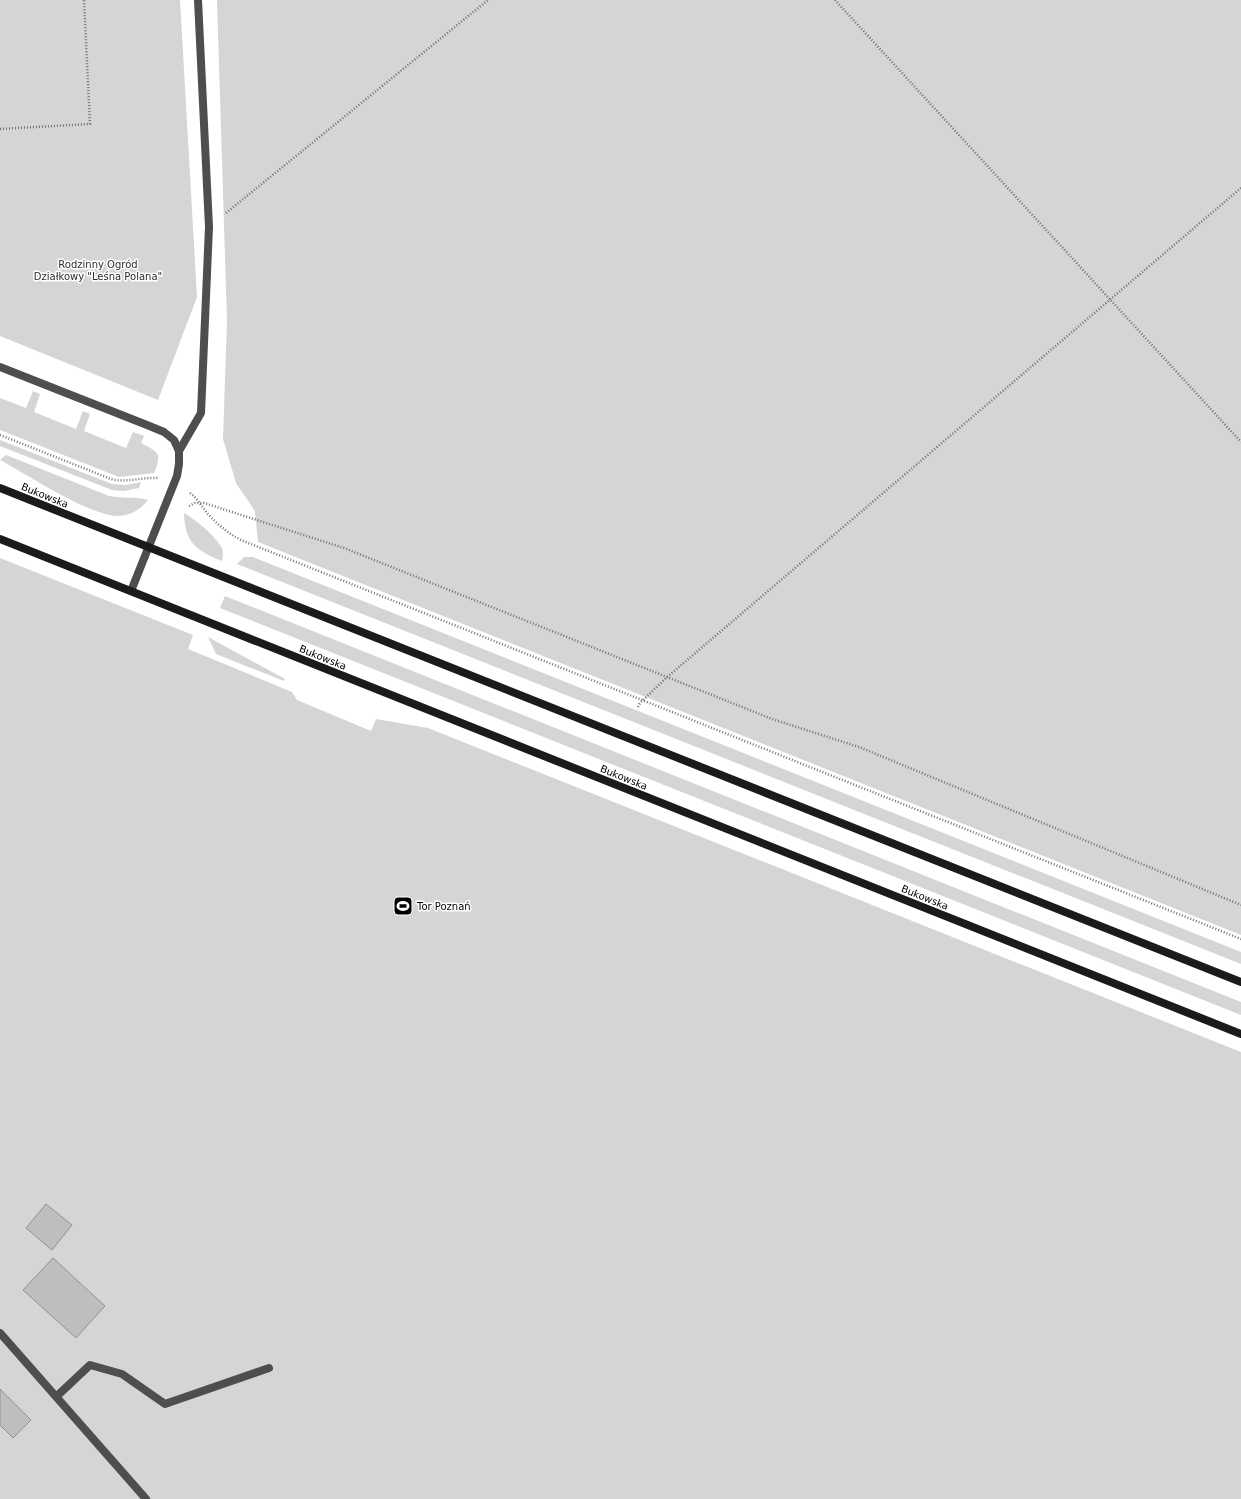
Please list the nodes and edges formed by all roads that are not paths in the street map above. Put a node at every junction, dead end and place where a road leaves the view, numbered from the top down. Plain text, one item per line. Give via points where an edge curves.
1 (198, 0) edge
2 (0, 367) edge
3 (179, 451) junction
4 (0, 488) edge
5 (0, 539) edge
6 (147, 547) junction
7 (131, 591) junction
8 (1241, 982) edge
9 (1241, 1034) edge
10 (0, 1333) edge
11 (268, 1368) dead end
12 (57, 1396) junction
13 (146, 1499) edge

1 - 3 street via 209,227 201,413
2 - 3 street via 164,432 174,440
3 - 6 street via 176,476
4 - 6 main road, Bukowska
5 - 7 main road, Bukowska
6 - 7 street
6 - 8 main road, Bukowska
7 - 9 main road, Bukowska
10 - 12 street
11 - 12 street via 165,1404 122,1374 90,1364
12 - 13 street

